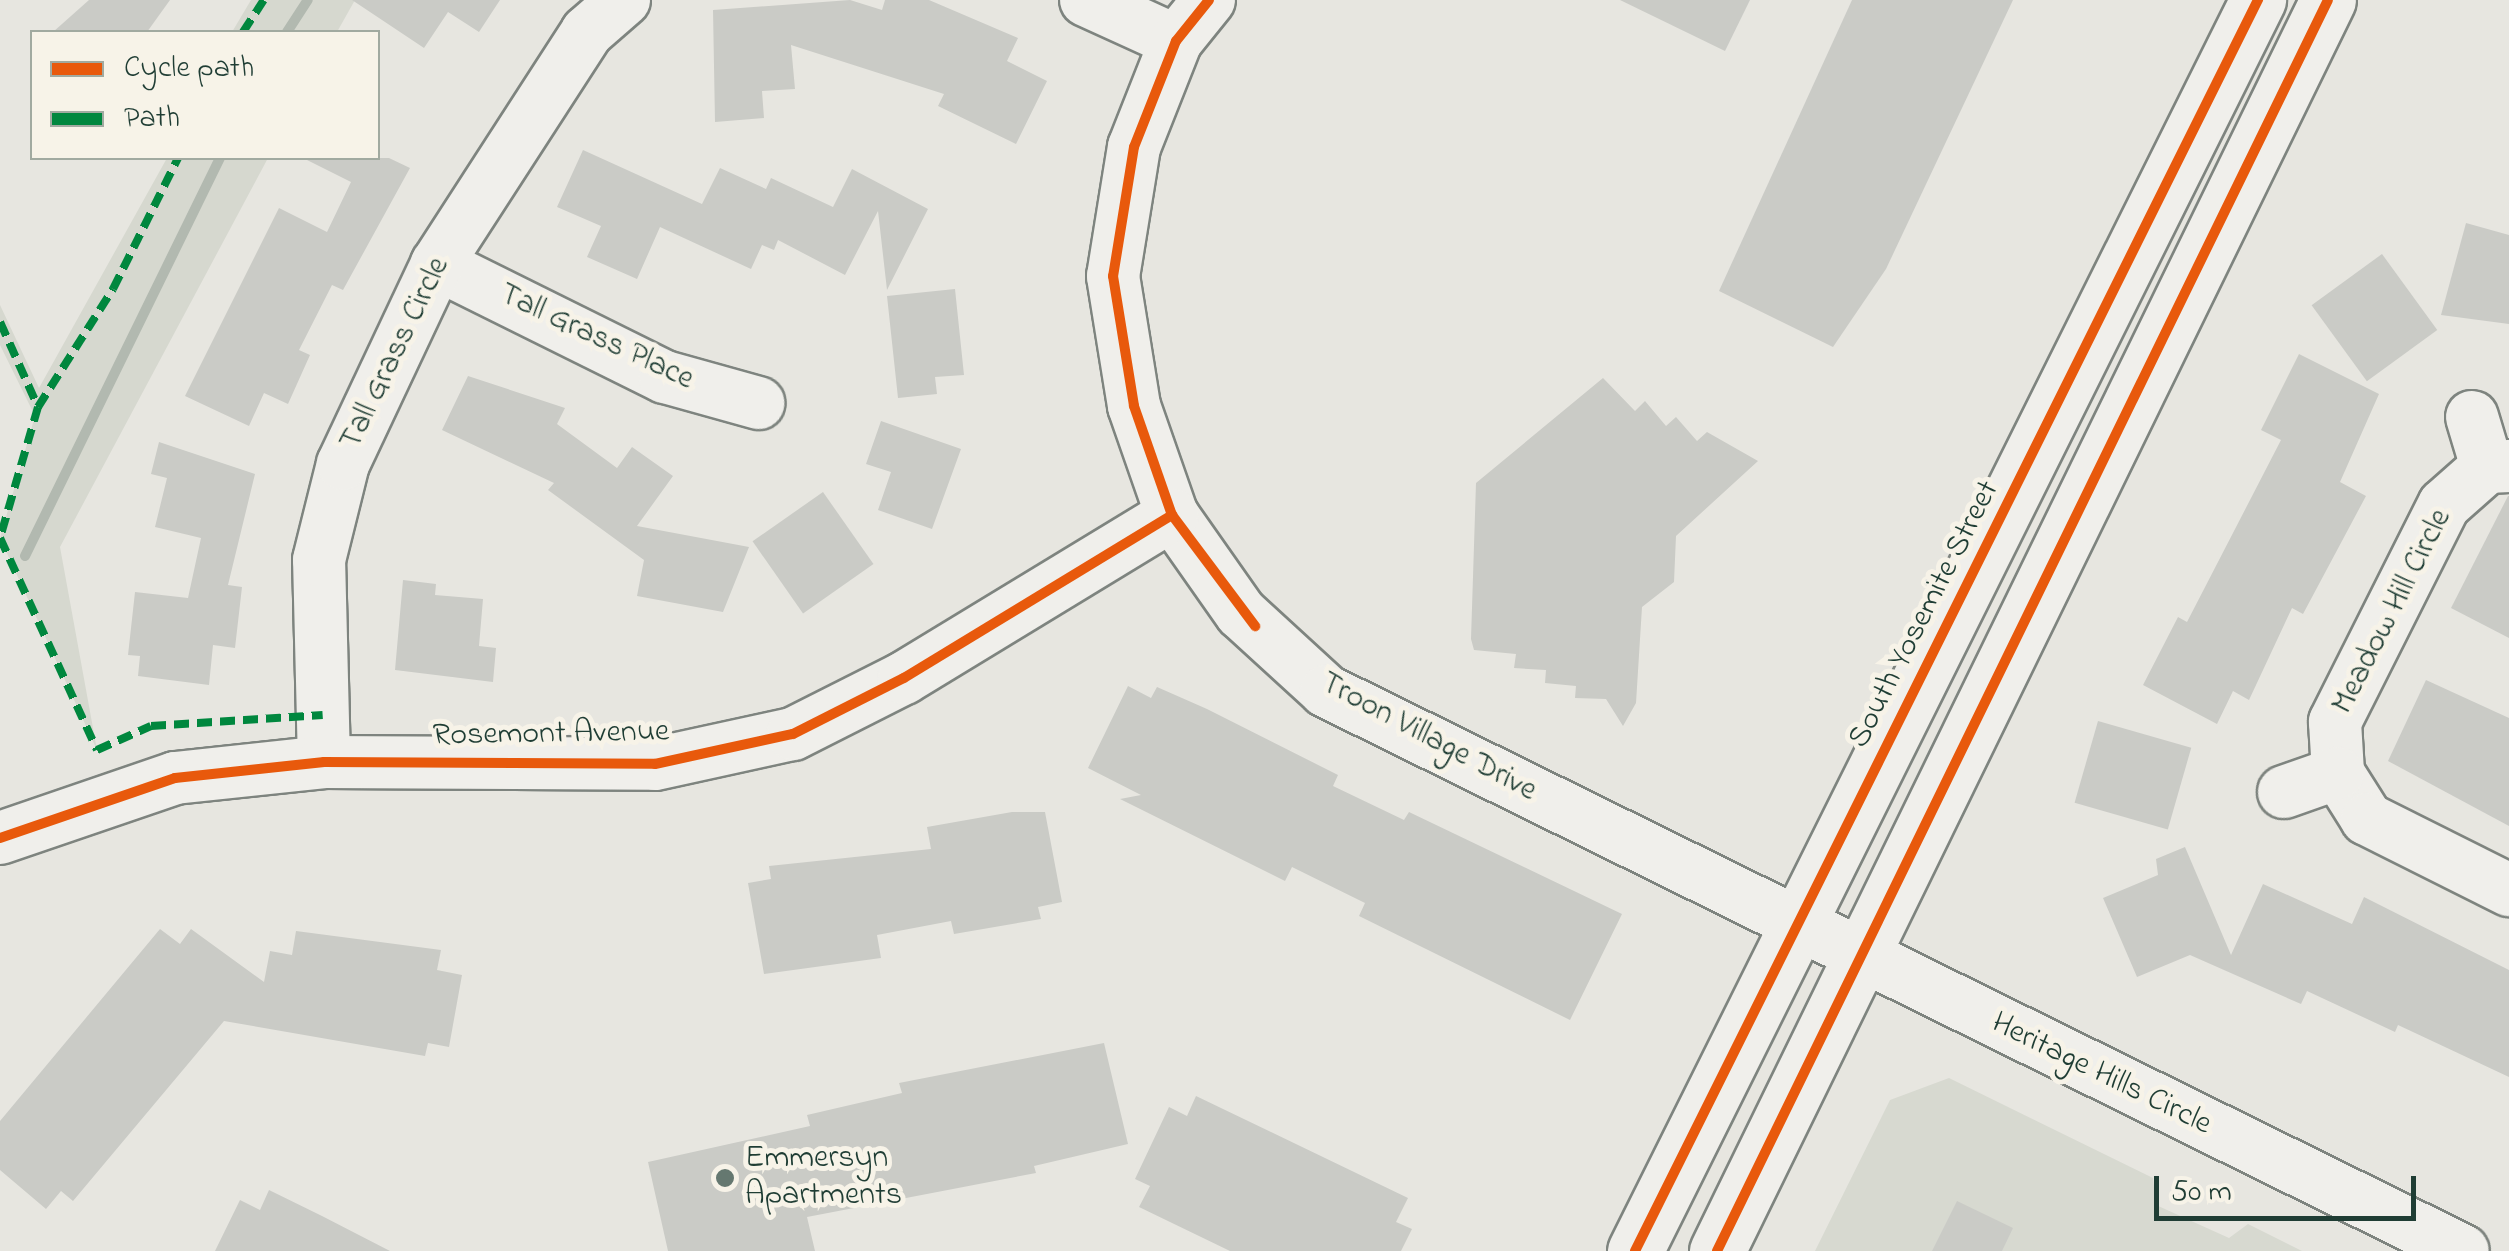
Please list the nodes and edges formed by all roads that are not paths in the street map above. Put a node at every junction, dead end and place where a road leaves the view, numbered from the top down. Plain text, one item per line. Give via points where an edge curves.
1 (624, 0) edge
2 (1086, 0) edge
3 (1210, 0) edge
4 (2258, 0) edge
5 (2328, 0) edge
6 (1176, 41) junction
7 (437, 264) junction
8 (758, 403) dead end
9 (2472, 417) dead end
10 (2498, 466) edge
11 (1172, 515) junction
12 (324, 762) junction
13 (2338, 774) junction
14 (2284, 792) dead end
15 (0, 838) edge
16 (2509, 890) edge
17 (1794, 924) junction
18 (1861, 958) junction
19 (1634, 1251) edge
20 (1717, 1251) edge
21 (2463, 1251) edge

1 - 7 street, Tall Grass Circle via 587,32
2 - 6 street
3 - 6 street, Troon Village Drive
4 - 17 main road, South Yosemite Street
5 - 18 main road
6 - 11 street, Troon Village Drive via 1134,147 1113,276 1134,406
7 - 8 street, Tall Grass Place via 665,377
7 - 12 street, Tall Grass Circle via 342,464 319,560
9 - 10 street, Meadow Hill Circle
10 - 13 street, Meadow Hill Circle via 2444,506 2335,722
11 - 12 street, Rosemont Avenue via 904,678 792,734 655,764
11 - 17 street, Troon Village Drive via 1241,613 1326,690
12 - 15 street, Rosemont Avenue via 175,778
13 - 14 street
13 - 16 street, Meadow Hill Circle via 2367,820
17 - 18 street, Heritage Hills Circle
17 - 19 main road, South Yosemite Street
18 - 20 main road
18 - 21 street, Heritage Hills Circle

